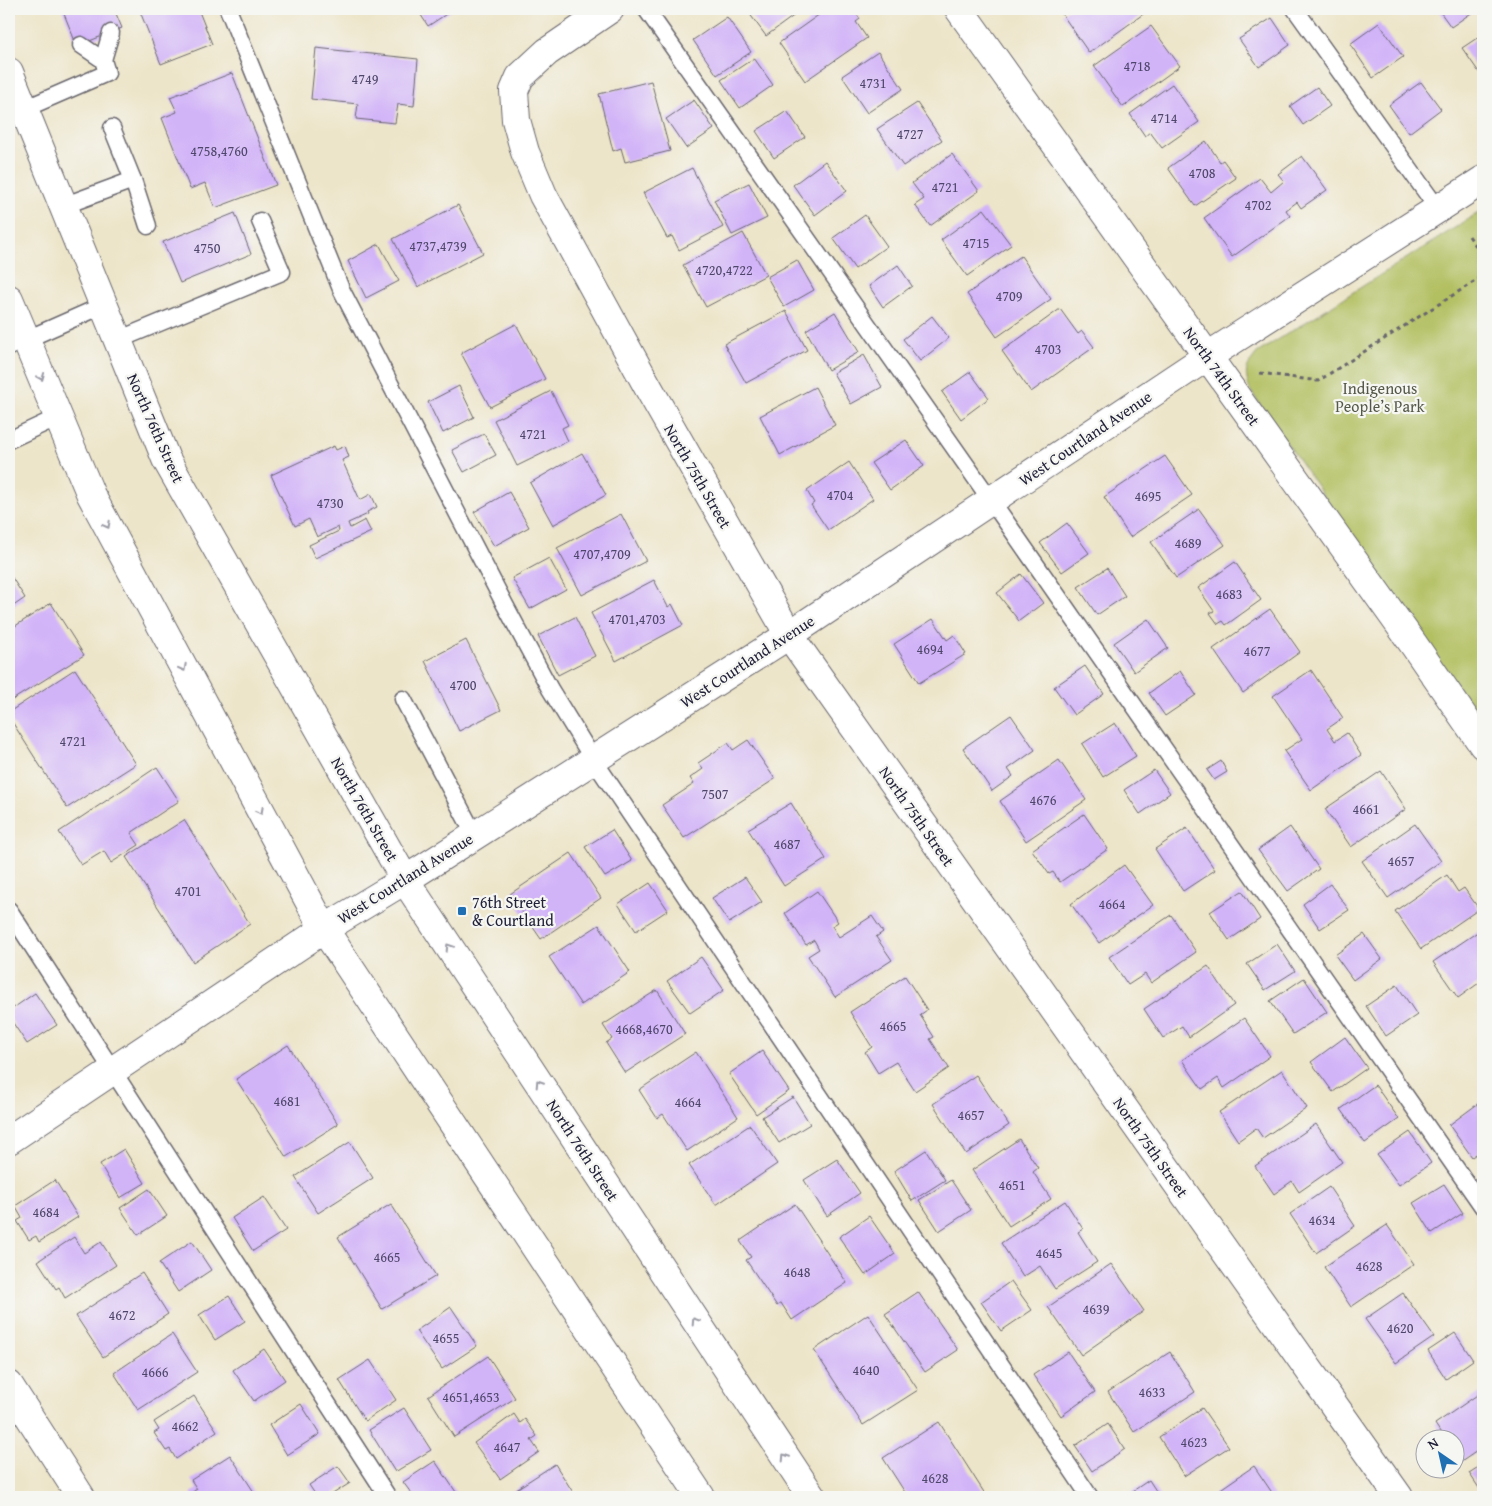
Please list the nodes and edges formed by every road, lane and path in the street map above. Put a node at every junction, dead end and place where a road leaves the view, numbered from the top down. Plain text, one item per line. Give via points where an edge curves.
1 (228, 9) edge
2 (610, 9) edge
3 (646, 9) edge
4 (959, 9) edge
5 (1296, 9) edge
6 (111, 33) dead end
7 (81, 45) dead end
8 (103, 60) junction
9 (9, 72) edge
10 (24, 109) junction
11 (112, 128) dead end
12 (133, 180) junction
13 (1483, 180) edge
14 (64, 206) junction
15 (1438, 209) junction
16 (260, 221) dead end
17 (148, 226) dead end
18 (1469, 236) dead end
19 (1483, 256) edge
20 (1483, 276) edge
21 (9, 299) edge
22 (104, 305) junction
23 (118, 340) junction
24 (17, 343) edge
25 (1208, 356) junction
26 (1259, 373) dead end
27 (58, 417) junction
28 (9, 440) edge
29 (991, 500) junction
30 (789, 635) junction
31 (403, 699) dead end
32 (1483, 745) edge
33 (593, 759) junction
34 (474, 834) junction
35 (405, 880) junction
36 (9, 910) edge
37 (324, 929) junction
38 (112, 1070) junction
39 (9, 1140) edge
40 (1483, 1207) edge
41 (9, 1385) edge
42 (81, 1497) edge
43 (388, 1497) edge
44 (701, 1497) edge
45 (812, 1497) edge
46 (1090, 1497) edge
47 (1399, 1497) edge

1 - 33 lane via 342,289 504,605
2 - 30 street, North 75th Street via 546,52 520,77 514,92 516,120 525,152 543,195
3 - 29 lane
4 - 25 street, North 74th Street
5 - 15 lane
6 - 8 lane
7 - 8 lane
8 - 10 lane via 107,73
9 - 10 street, North 76th Street
10 - 14 street, North 76th Street
11 - 12 lane
12 - 14 lane
12 - 17 lane
13 - 15 street, West Courtland Avenue
14 - 22 street, North 76th Street
15 - 25 street, West Courtland Avenue
16 - 23 lane via 282,272
18 - 19 path
20 - 26 path via 1318,381
21 - 24 street
22 - 23 street, North 76th Street
22 - 24 lane
23 - 35 street, North 76th Street via 166,459
24 -> 27 street
25 - 29 street, West Courtland Avenue
25 - 32 street, North 74th Street
27 - 28 lane
27 -> 37 street via 91,496
29 - 30 street, West Courtland Avenue
29 - 40 lane
30 - 33 street, West Courtland Avenue
30 - 47 street, North 75th Street
31 - 34 lane
33 - 34 street, West Courtland Avenue
33 - 46 lane
34 - 35 street, West Courtland Avenue
35 - 37 street, West Courtland Avenue
45 -> 35 street, North 76th Street
36 - 38 lane
37 - 38 street, West Courtland Avenue
37 - 44 street
38 - 39 street, West Courtland Avenue
38 - 43 lane
41 - 42 street

